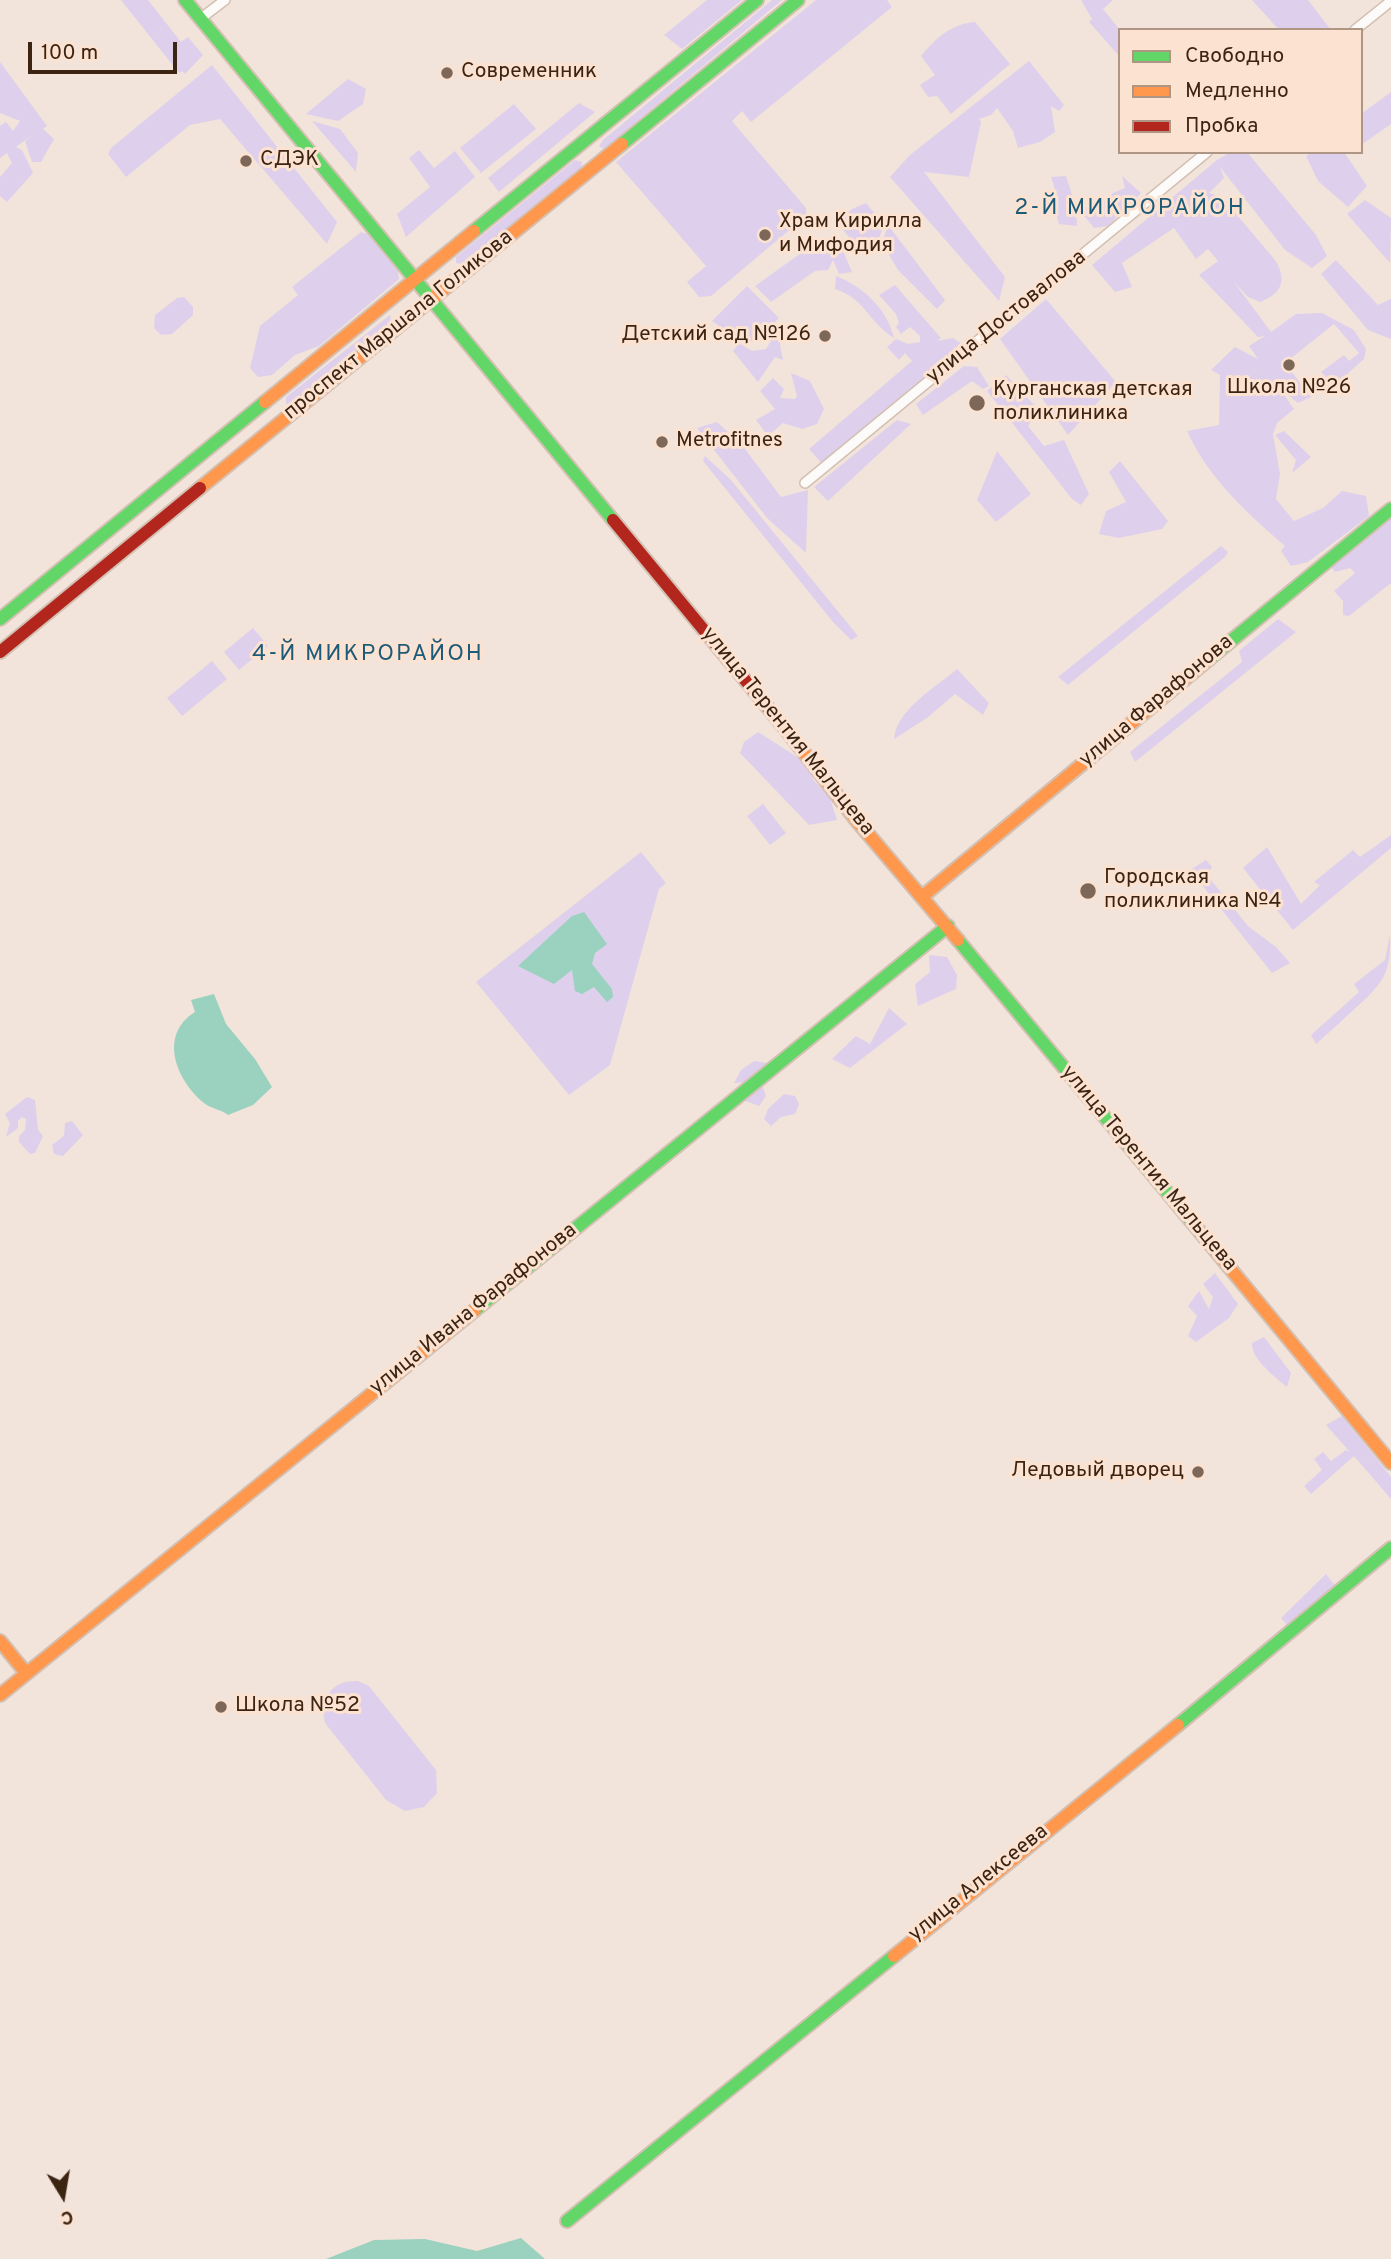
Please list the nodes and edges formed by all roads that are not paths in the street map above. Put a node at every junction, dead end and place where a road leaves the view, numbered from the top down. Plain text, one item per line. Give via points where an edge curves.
1 (185, 0) edge
2 (225, 0) edge
3 (757, 0) edge
4 (798, 0) edge
5 (1391, 1) edge
6 (200, 19) junction
7 (1357, 28) edge
8 (580, 144) junction
9 (1205, 154) edge
10 (597, 164) junction
11 (414, 280) junction
12 (431, 300) junction
13 (267, 401) junction
14 (284, 420) junction
15 (805, 483) dead end
16 (150, 496) junction
17 (1391, 509) edge
18 (167, 516) junction
19 (0, 619) edge
20 (0, 652) edge
21 (923, 896) junction
22 (948, 926) junction
23 (1391, 1463) edge
24 (1391, 1548) edge
25 (0, 1641) edge
26 (26, 1673) junction
27 (0, 1695) edge
28 (567, 2221) dead end

1 - 6 street, улица Терентия Мальцева
2 - 6 street
3 - 8 street, проспект Маршала Голикова
4 - 10 street, проспект Маршала Голикова
5 - 7 street
6 - 11 street, улица Терентия Мальцева
8 - 10 street
8 - 11 street, проспект Маршала Голикова
9 - 15 street, улица Достовалова
10 - 12 street, проспект Маршала Голикова
11 - 12 street, улица Терентия Мальцева
11 - 13 street, проспект Маршала Голикова
12 - 14 street, проспект Маршала Голикова
12 - 21 street, улица Терентия Мальцева
13 - 14 street
13 - 16 street, проспект Маршала Голикова
14 - 18 street, проспект Маршала Голикова
16 - 18 street
16 - 19 street, проспект Маршала Голикова
17 - 21 street, улица Фарафонова
18 - 20 street, проспект Маршала Голикова
21 - 22 street, улица Терентия Мальцева
22 - 23 street, улица Терентия Мальцева
22 - 26 street, улица Ивана Фарафонова
24 - 28 street, улица Алексеева
25 - 26 street
26 - 27 street, улица Ивана Фарафонова

